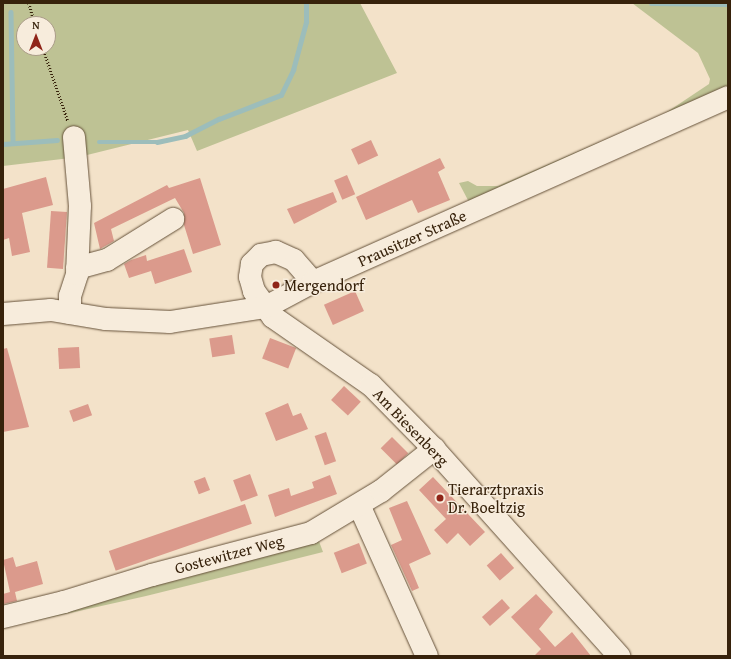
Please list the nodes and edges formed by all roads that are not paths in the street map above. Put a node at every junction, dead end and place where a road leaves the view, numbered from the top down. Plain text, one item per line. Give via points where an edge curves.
1 (728, 98) edge
2 (74, 137) road end
3 (173, 219) dead end
4 (77, 268) junction
5 (313, 282) junction
6 (266, 307) junction
7 (70, 313) junction
8 (3, 314) edge
9 (434, 449) junction
10 (359, 505) junction
11 (3, 617) edge
12 (427, 656) edge
13 (619, 656) edge

1 - 5 street, Prausitzer Straße
2 - 4 street via 80,206
3 - 4 street via 107,260
4 - 7 street via 70,296
5 - 6 street, Prausitzer Straße
5 - 6 street, Am Biesenberg via 294,260 276,252 261,255 252,264 250,277 254,291
6 - 7 street, Prausitzer Straße via 170,322 106,319
6 - 9 street, Am Biesenberg via 274,317 370,385
7 - 8 street, Prausitzer Straße via 37,309
9 - 10 street, Gostewitzer Weg
9 - 13 street, Am Biesenberg
10 - 11 street, Gostewitzer Weg via 311,532
10 - 12 street

